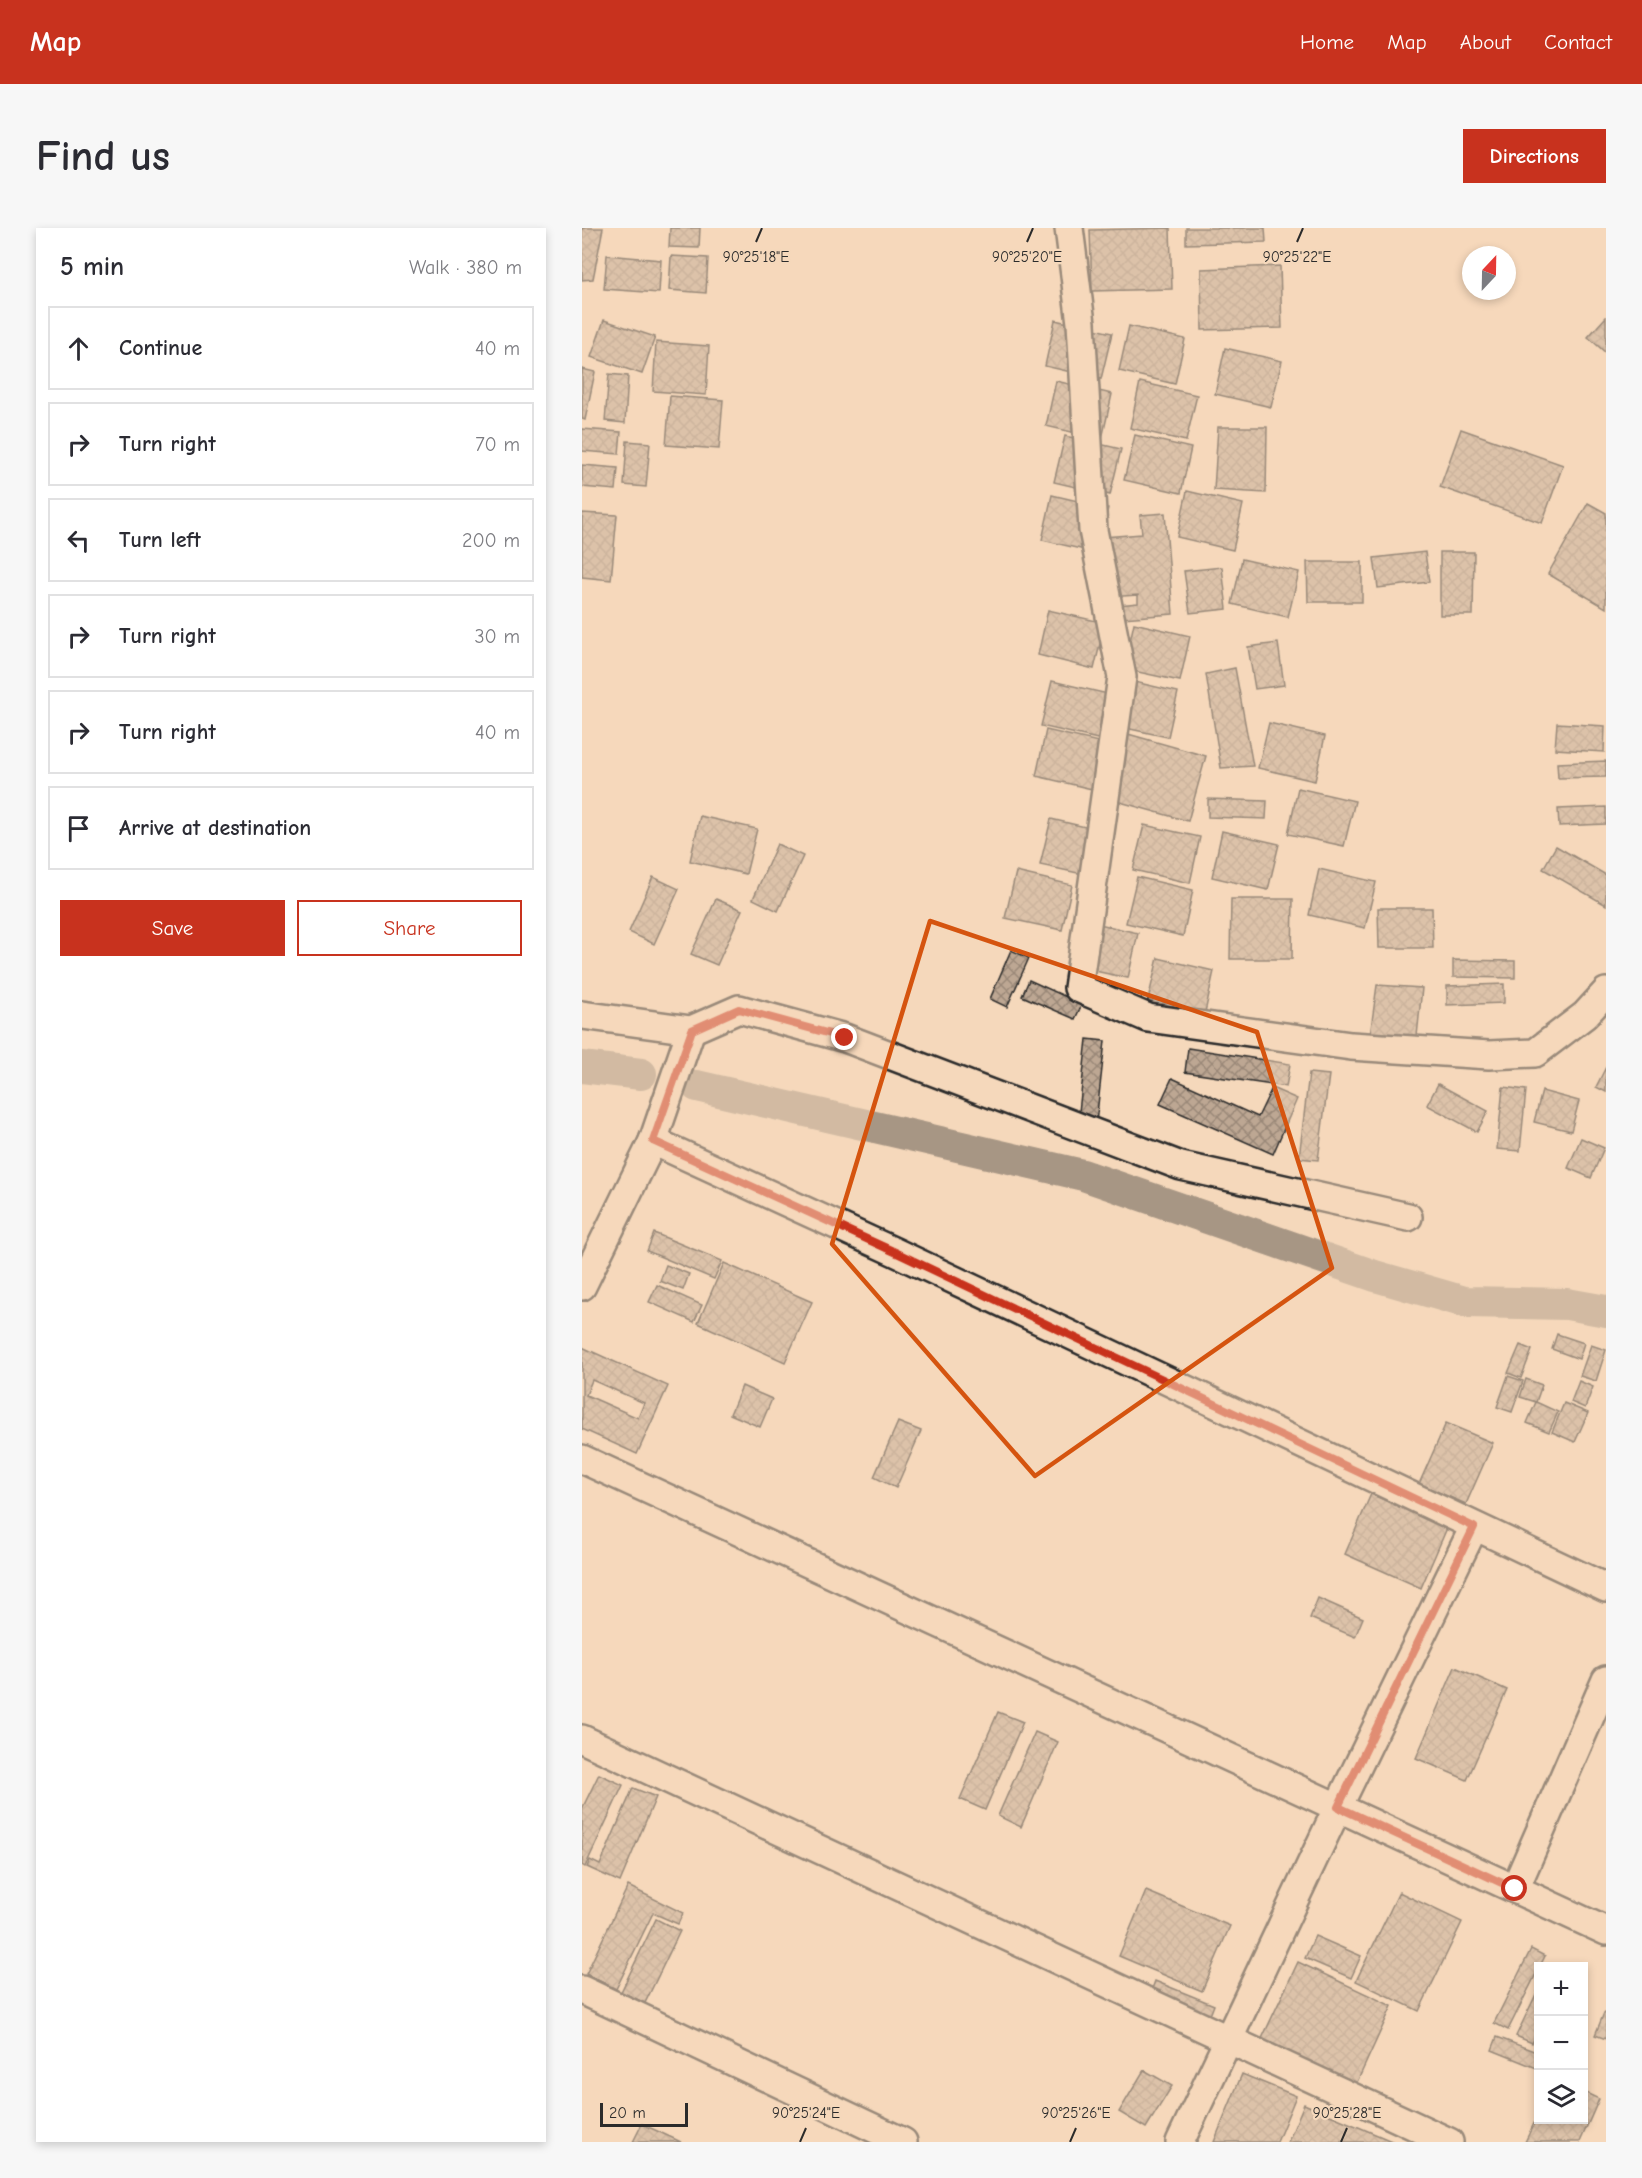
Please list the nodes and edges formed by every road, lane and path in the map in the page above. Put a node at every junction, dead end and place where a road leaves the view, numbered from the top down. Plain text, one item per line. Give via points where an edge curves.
1 (1069, 228) edge
2 (1606, 992) edge
3 (582, 1015) edge
4 (692, 1030) junction
5 (653, 1141) junction
6 (1408, 1217) dead end
7 (582, 1286) edge
8 (582, 1459) edge
9 (1474, 1527) junction
10 (1606, 1588) edge
11 (1606, 1680) edge
12 (582, 1739) edge
13 (1338, 1807) junction
14 (1515, 1889) junction
15 (1606, 1931) edge
16 (582, 1990) edge
17 (1228, 2039) junction
18 (903, 2142) edge
19 (1180, 2142) edge
20 (1449, 2142) edge

1 - 2 street via 1081,323 1093,530 1122,677 1078,988 1148,1018 1351,1046 1489,1055 1535,1053 1585,1015
3 - 4 street
4 - 5 street
4 - 6 street via 739,1009 845,1038 1181,1166
5 - 7 street
5 - 9 street
8 - 13 street
9 - 10 street
9 - 13 street
11 - 14 street
12 - 17 street
13 - 14 street
13 - 17 street
14 - 15 street
16 - 18 street
17 - 19 street
17 - 20 street

